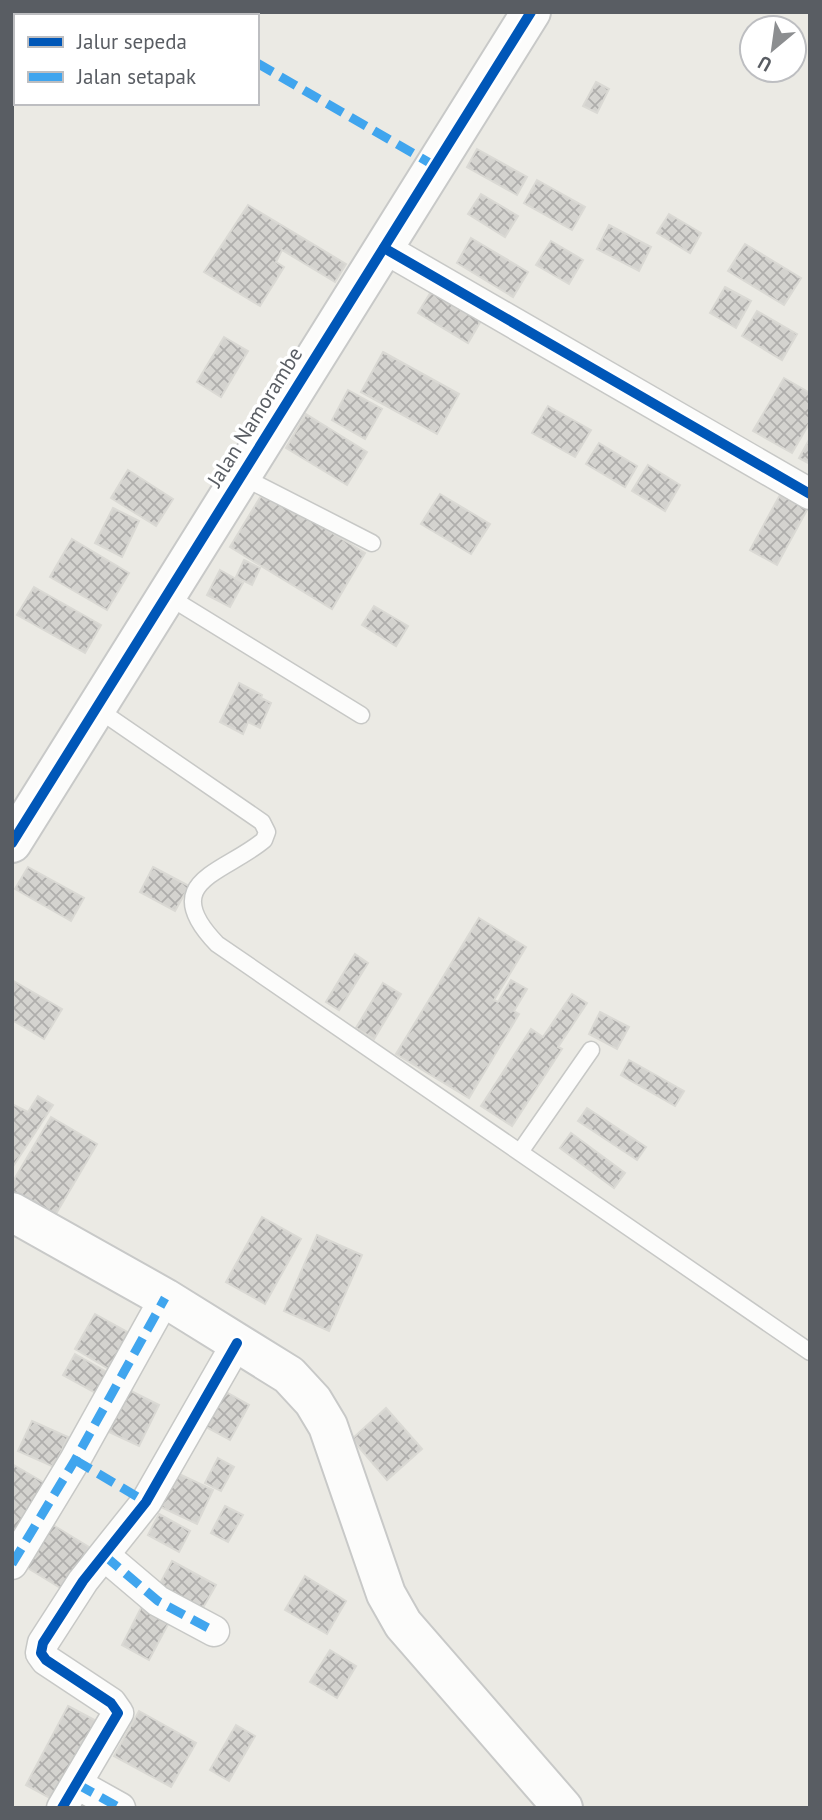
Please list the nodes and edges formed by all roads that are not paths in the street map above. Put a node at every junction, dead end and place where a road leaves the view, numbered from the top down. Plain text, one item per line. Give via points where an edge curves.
1 (531, 12) edge
2 (384, 248) junction
3 (241, 476) junction
4 (810, 494) edge
5 (372, 543) dead end
6 (166, 595) junction
7 (96, 708) junction
8 (360, 715) dead end
9 (12, 842) edge
10 (591, 1050) dead end
11 (520, 1152) junction
12 (12, 1212) edge
13 (165, 1298) junction
14 (237, 1343) junction
15 (810, 1352) edge
16 (105, 1556) junction
17 (12, 1564) edge
18 (214, 1631) dead end
19 (69, 1796) edge
20 (120, 1808) edge
21 (563, 1808) edge

1 - 2 street, Jalan Namorambe
2 - 3 street, Jalan Namorambe
2 - 4 street
3 - 5 lane
3 - 6 street, Jalan Namorambe
6 - 7 street, Jalan Namorambe
6 - 8 lane
7 - 9 street, Jalan Namorambe
7 - 11 lane via 262,822 267,832 264,840 209,872 196,891 193,910 217,944
10 - 11 lane
11 - 15 lane
12 - 13 street
13 - 14 street
13 - 17 street
14 - 16 street via 146,1502
14 - 21 street via 289,1375 313,1401 328,1426 386,1594 403,1624
16 - 18 street via 158,1601
16 - 19 street via 83,1581 41,1653 117,1710 115,1721
19 - 20 street

